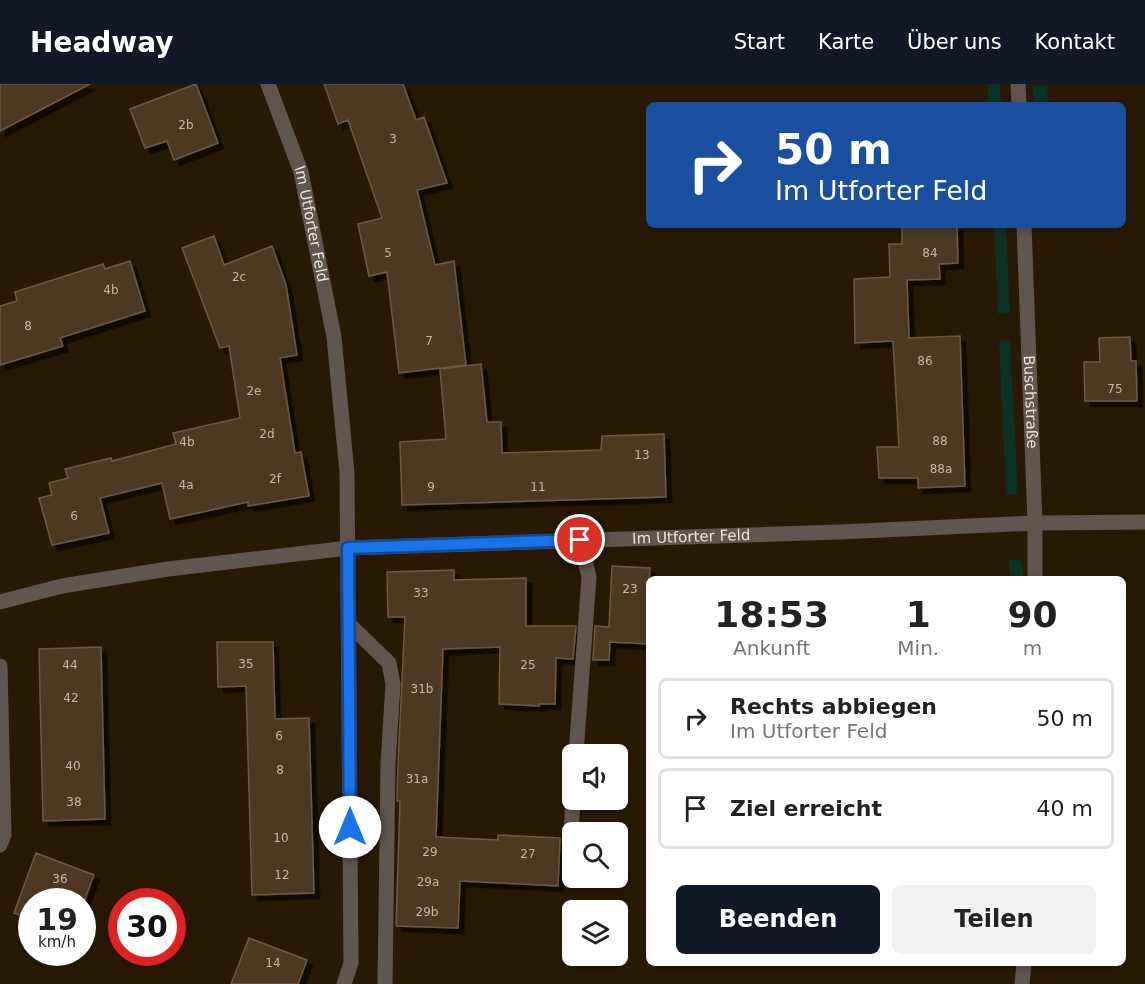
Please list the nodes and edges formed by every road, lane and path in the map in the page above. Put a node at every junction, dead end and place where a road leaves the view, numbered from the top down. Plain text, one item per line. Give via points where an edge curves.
1 (268, 84) edge
2 (1018, 84) edge
3 (1019, 102) edge
4 (1024, 228) edge
5 (1145, 522) edge
6 (1035, 523) junction
7 (580, 540) junction
8 (348, 548) junction
9 (1035, 576) edge
10 (0, 602) edge
11 (349, 624) junction
12 (0, 666) edge
13 (577, 744) edge
14 (0, 845) edge
15 (1024, 966) edge
16 (344, 984) edge
17 (385, 984) edge
18 (1022, 984) edge

1 - 8 street, Im Utforter Feld via 301,172 334,337 347,473
2 - 3 street
4 - 6 street, Buschstraße
5 - 6 street, Im Utforter Feld
6 - 7 street, Im Utforter Feld
6 - 9 street, Buschstraße
7 - 8 street, Im Utforter Feld
7 - 13 street via 589,576
8 - 10 street, Im Utforter Feld via 168,569 62,586
8 - 11 street
11 - 16 street via 351,963
11 - 17 street via 389,663 393,684
12 - 14 street via 4,835
15 - 18 street

